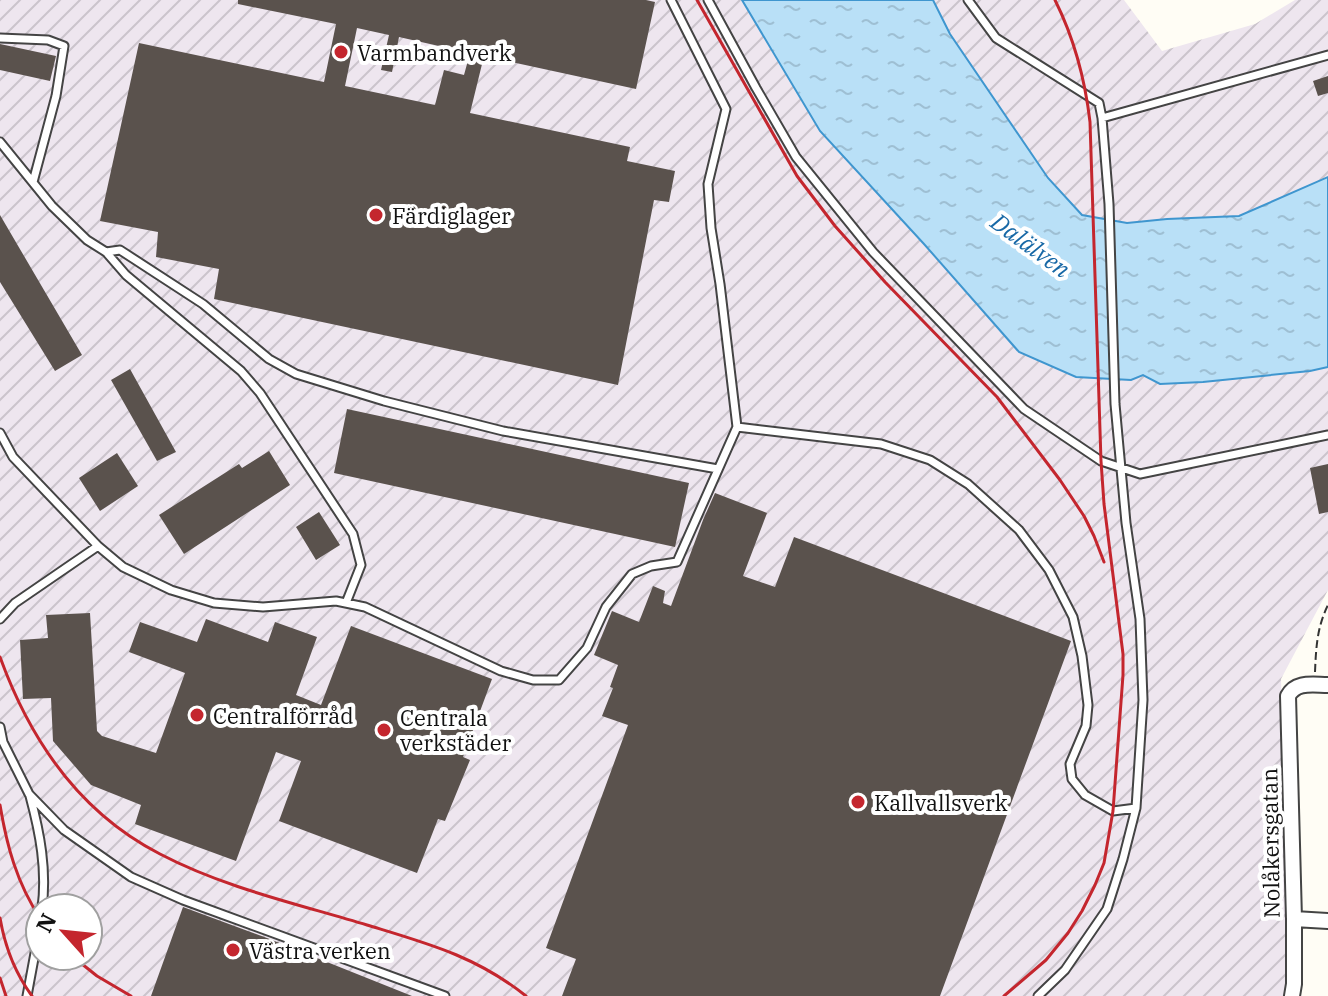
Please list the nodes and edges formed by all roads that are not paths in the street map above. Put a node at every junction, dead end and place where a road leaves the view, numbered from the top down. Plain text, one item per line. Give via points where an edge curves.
1 (671, 0) edge
2 (708, 0) edge
3 (968, 0) edge
4 (0, 38) edge
5 (1328, 55) edge
6 (1102, 118) junction
7 (0, 142) edge
8 (33, 182) junction
9 (106, 252) junction
10 (737, 427) junction
11 (0, 433) edge
12 (1328, 435) edge
13 (1120, 468) junction
14 (718, 469) junction
15 (98, 546) junction
16 (346, 603) junction
17 (0, 619) edge
18 (1321, 685) edge
19 (0, 727) edge
20 (29, 794) junction
21 (1136, 808) junction
22 (44, 892) edge
23 (1294, 919) junction
24 (1328, 921) edge
25 (31, 972) edge
26 (27, 996) edge
27 (445, 996) edge
28 (1038, 996) edge
29 (1292, 996) edge

1 - 10 lane via 726,109 708,184
2 - 13 lane via 796,157 873,252 1024,409
3 - 6 lane via 996,38 1099,103
4 - 8 lane via 64,46
5 - 6 lane
6 - 13 lane
7 - 8 lane
8 - 9 lane via 87,240
9 - 14 lane via 120,250 296,374 503,431
9 - 16 lane via 260,393 353,534 361,565
10 - 14 lane
10 - 21 lane via 881,444 930,460 968,484 1019,530 1049,570 1073,617 1082,656 1088,705 1086,726 1070,764 1072,779 1085,795 1113,811
11 - 15 lane via 13,457
12 - 13 lane via 1140,474
13 - 21 lane via 1140,619 1143,700
14 - 16 lane via 677,562 632,574 606,607 587,648 559,680 501,671
15 - 16 lane via 135,573 214,603
15 - 17 lane
18 - 23 street, Nolåkersgatan via 1300,685 1288,696
19 - 20 lane
20 - 22 lane via 41,842
20 - 27 lane via 64,830 131,877
21 - 28 lane via 1107,909 1065,970
23 - 24 street
23 - 29 street, Nolåkersgatan
25 - 26 lane

